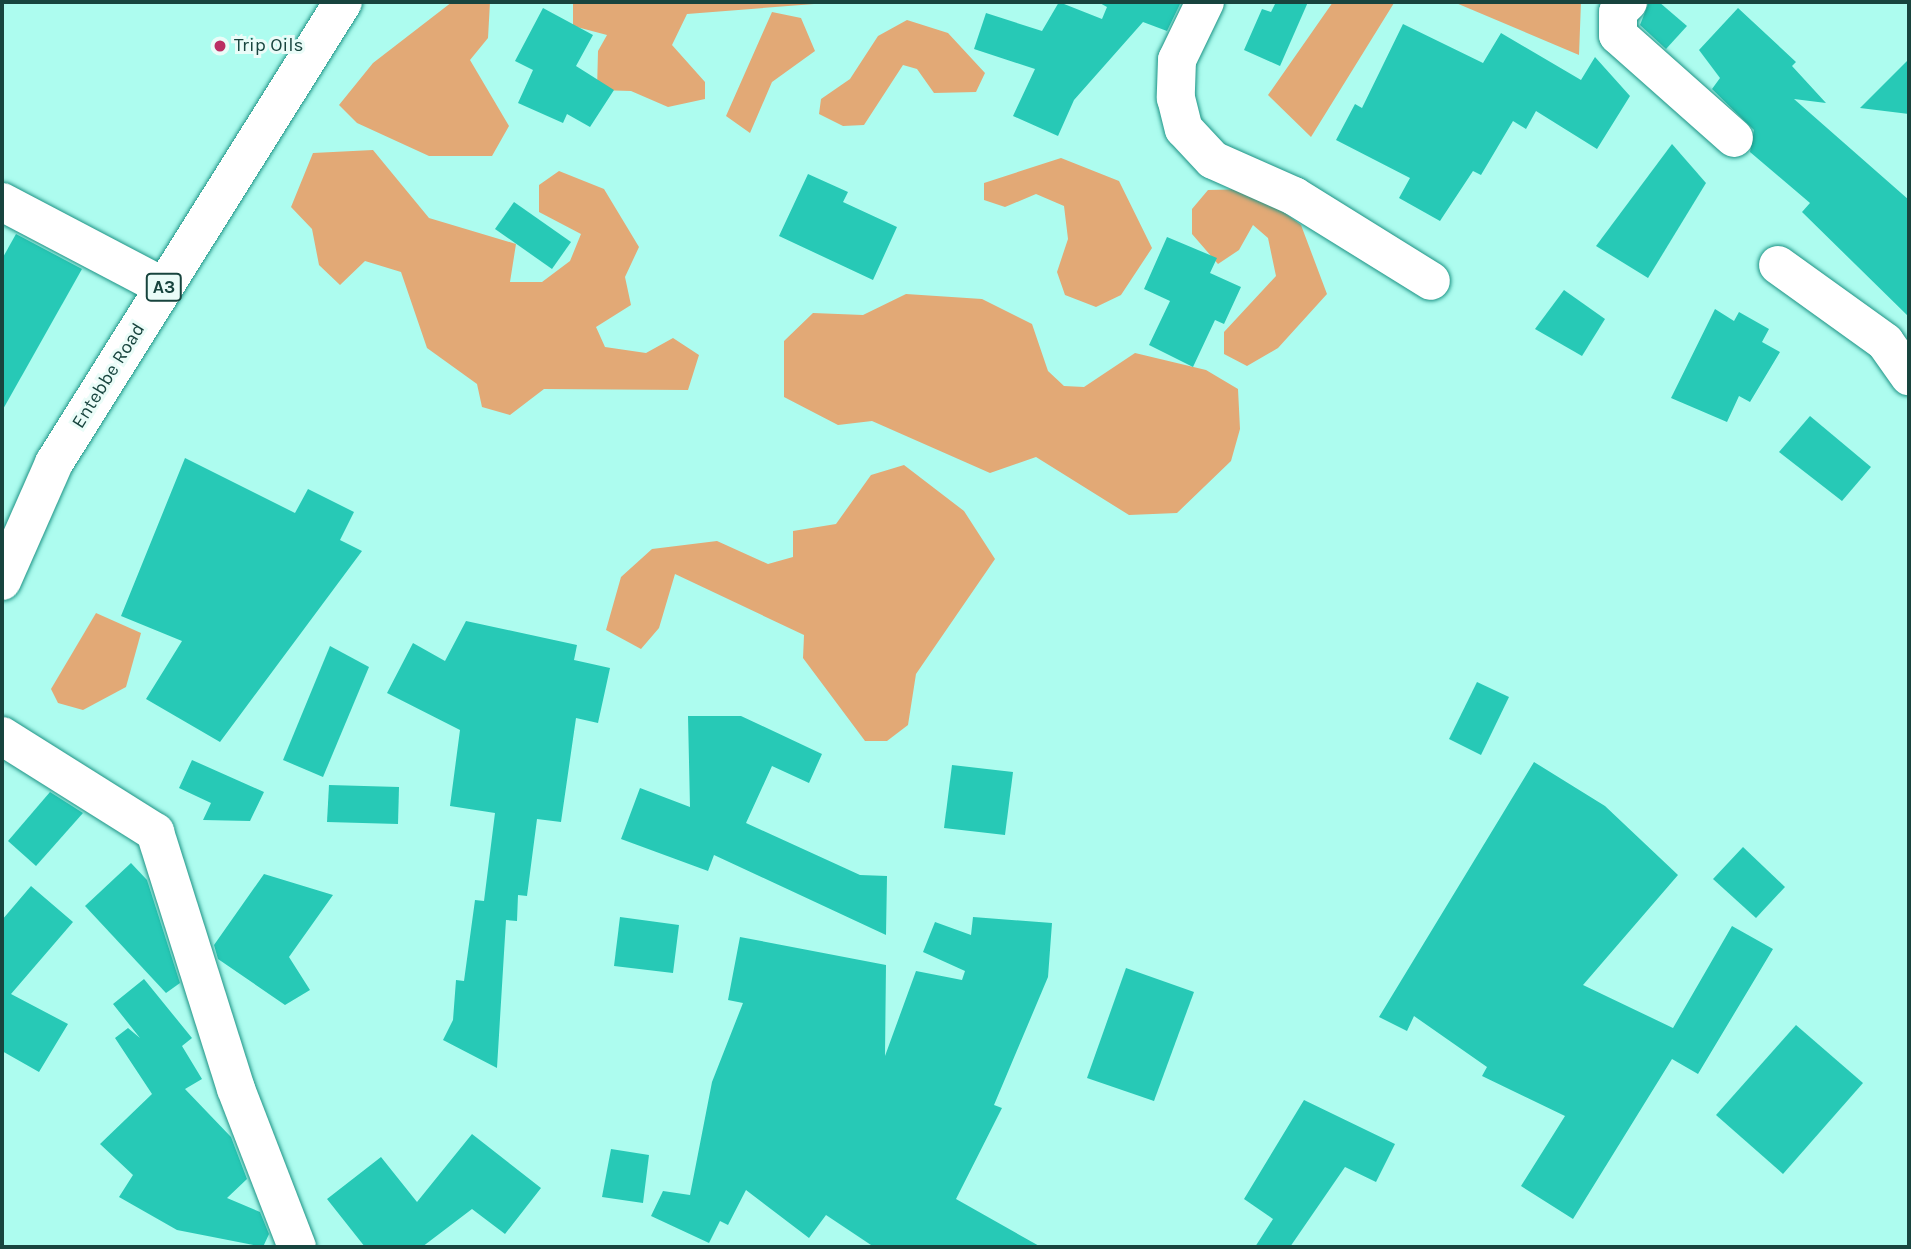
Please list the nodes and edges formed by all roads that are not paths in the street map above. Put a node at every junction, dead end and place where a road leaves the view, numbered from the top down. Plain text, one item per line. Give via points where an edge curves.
1 (343, 2) edge
2 (1205, 2) edge
3 (1628, 2) edge
4 (1734, 138) dead end
5 (2, 202) edge
6 (1778, 265) dead end
7 (1431, 281) dead end
8 (164, 287) junction
9 (1909, 376) edge
10 (2, 581) edge
11 (2, 736) edge
12 (297, 1247) edge

1 - 8 street, Entebbe Road / A3
2 - 7 street via 1177,60 1176,98 1184,130 1213,160 1294,196
3 - 4 street via 1618,12 1618,35
5 - 8 street
6 - 9 street via 1885,342
8 - 10 street, Entebbe Road / A3 via 54,463
11 - 12 street via 155,832 236,1088

